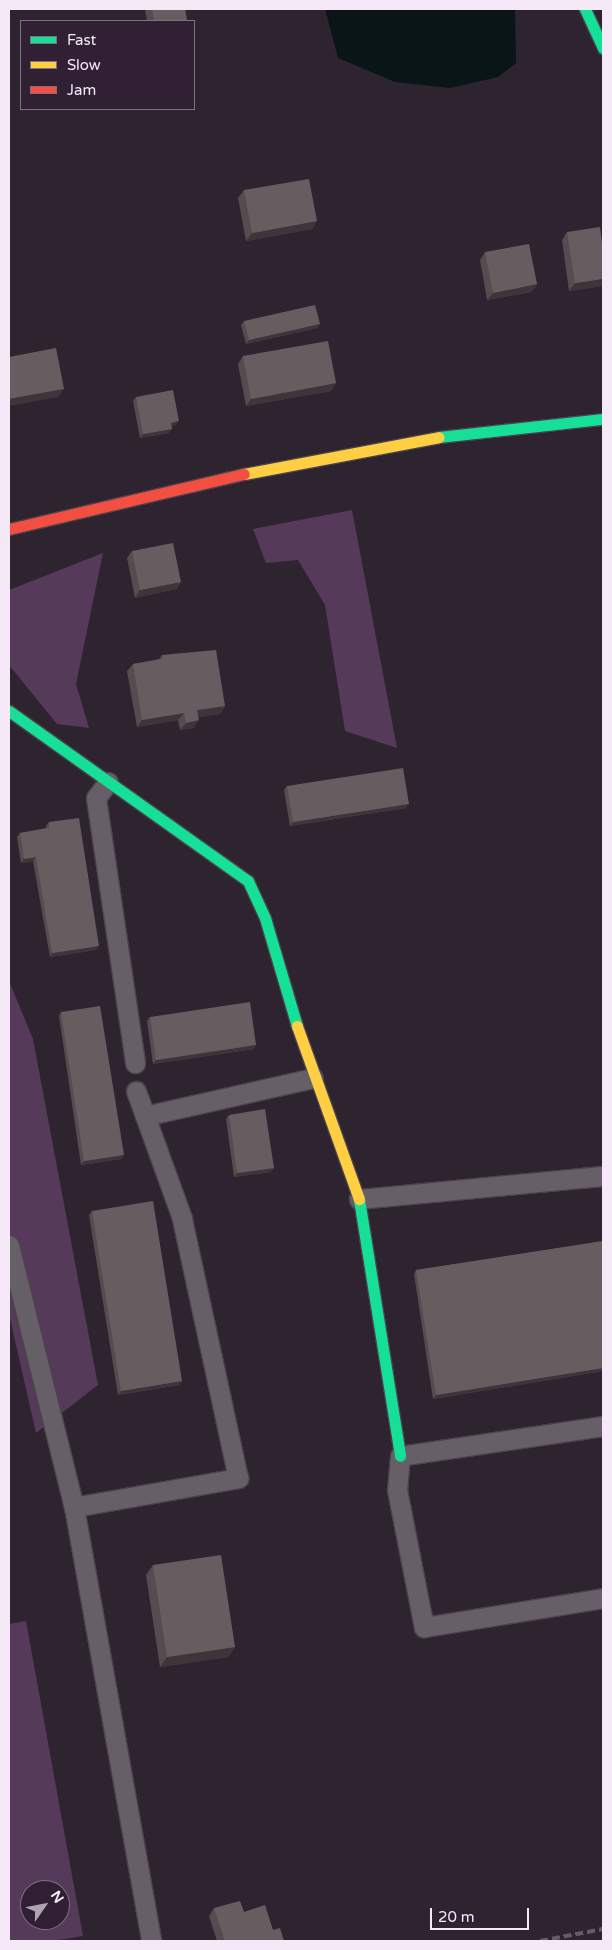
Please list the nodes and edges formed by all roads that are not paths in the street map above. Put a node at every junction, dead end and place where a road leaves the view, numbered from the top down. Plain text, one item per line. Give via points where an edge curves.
1 (585, 9) edge
2 (603, 48) edge
3 (603, 419) edge
4 (9, 529) edge
5 (9, 711) edge
6 (108, 782) junction
7 (135, 1063) dead end
8 (314, 1078) junction
9 (136, 1091) dead end
10 (145, 1116) junction
11 (603, 1176) edge
12 (359, 1199) junction
13 (9, 1245) edge
14 (603, 1426) edge
15 (400, 1456) junction
16 (74, 1507) junction
17 (603, 1598) edge
18 (151, 1941) edge

1 - 2 street
3 - 4 street via 442,437 251,472
5 - 6 street
6 - 7 lane via 96,798
6 - 8 street via 248,881 265,918
8 - 10 lane
8 - 12 street
9 - 10 lane
10 - 16 lane via 182,1218 238,1478
11 - 12 lane
12 - 15 street
13 - 16 lane
14 - 15 lane
15 - 17 lane via 397,1490 424,1627
16 - 18 lane

